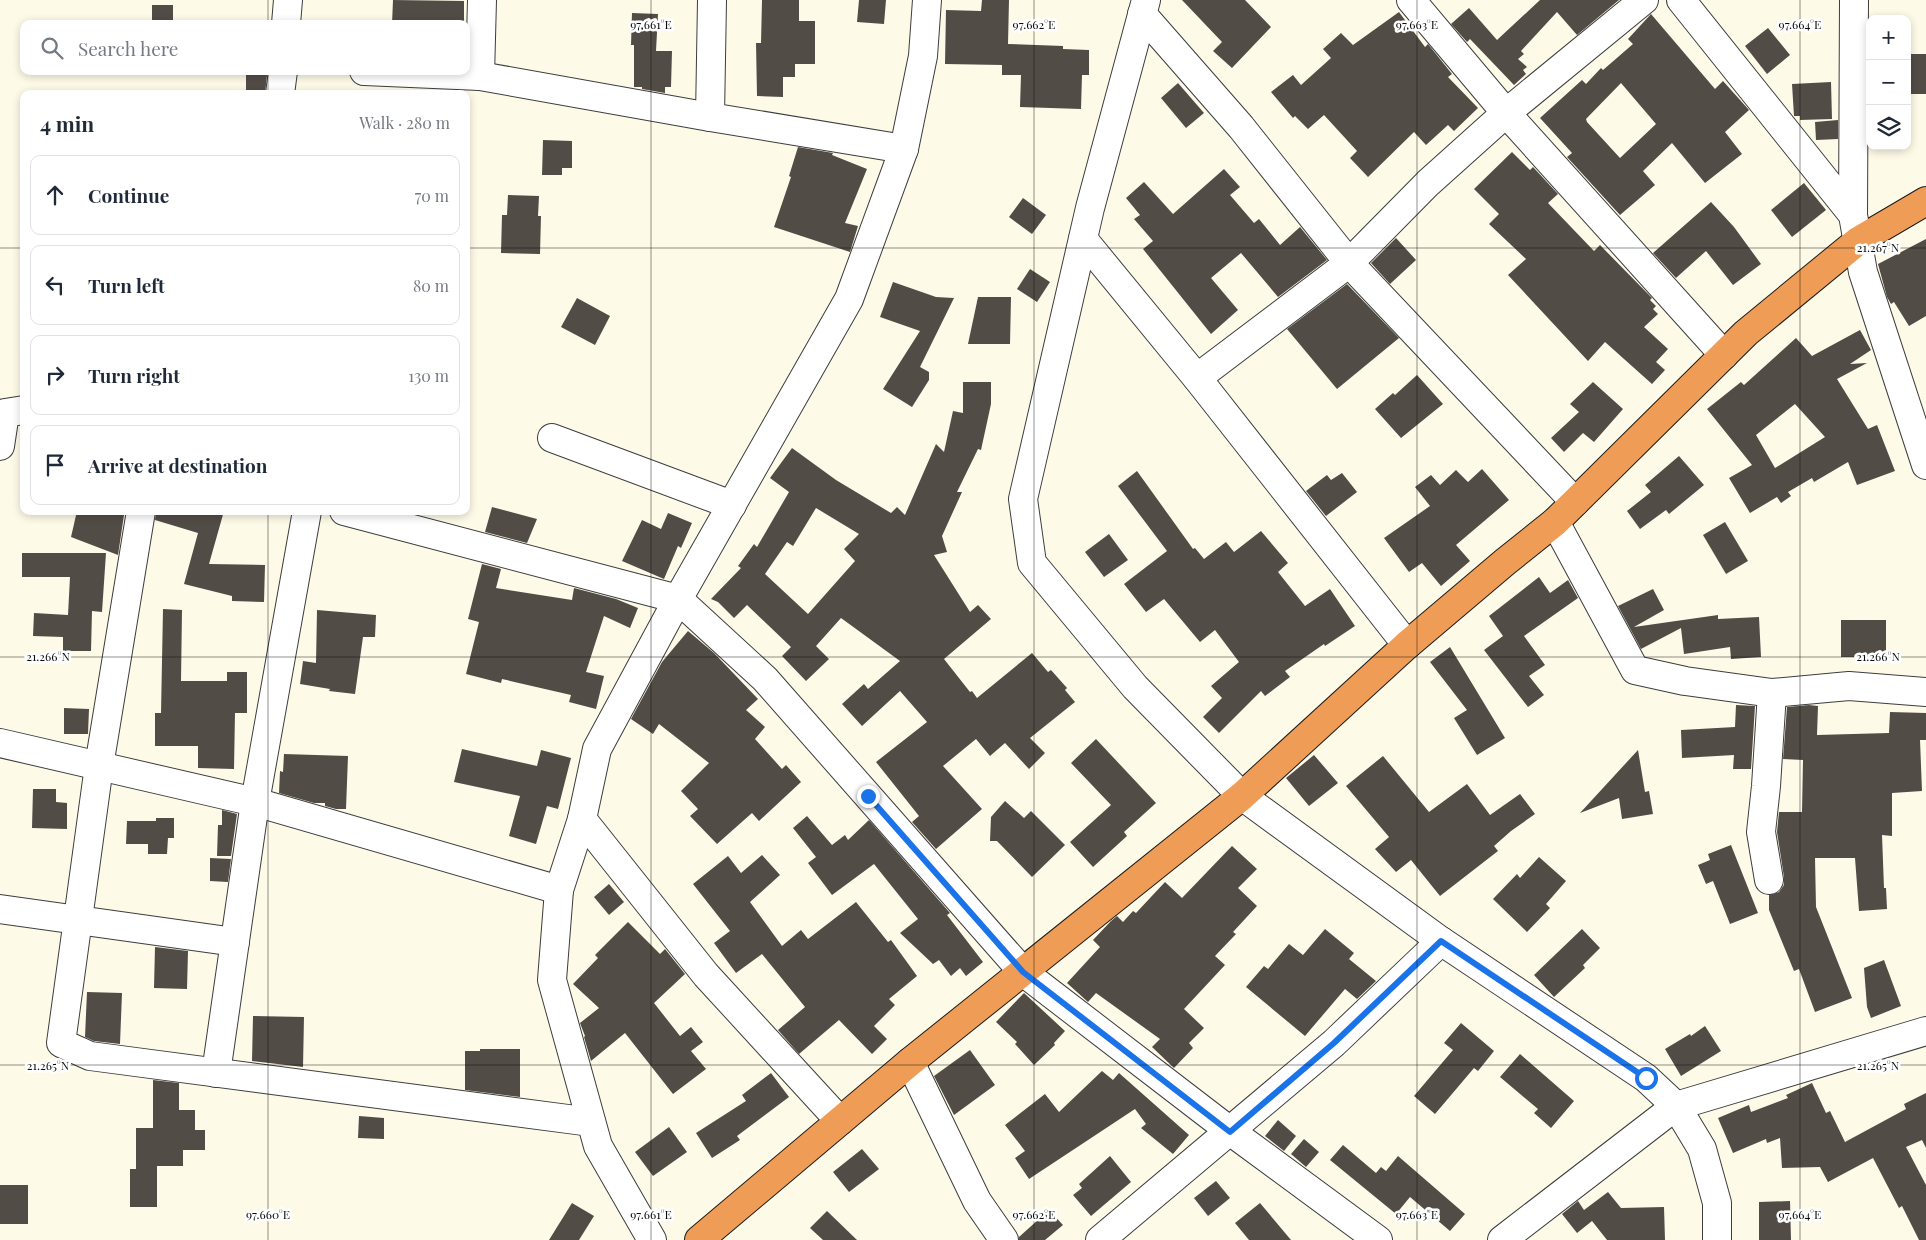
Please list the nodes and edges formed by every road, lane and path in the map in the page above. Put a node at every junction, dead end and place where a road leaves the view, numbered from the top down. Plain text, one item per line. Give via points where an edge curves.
1 (288, 0) edge
2 (482, 0) edge
3 (712, 0) edge
4 (927, 0) edge
5 (1411, 0) edge
6 (1644, 0) edge
7 (1680, 0) edge
8 (1854, 0) edge
9 (1144, 7) edge
10 (286, 20) edge
11 (282, 75) edge
12 (457, 75) edge
13 (480, 76) junction
14 (281, 90) edge
15 (1506, 114) junction
16 (710, 117) junction
17 (904, 149) junction
18 (1926, 201) edge
19 (1856, 228) junction
20 (1083, 239) junction
21 (1349, 263) junction
22 (1724, 355) junction
23 (1197, 378) junction
24 (20, 411) edge
25 (552, 438) dead end
26 (0, 446) edge
27 (1926, 465) edge
28 (1575, 502) junction
29 (732, 505) junction
30 (140, 515) edge
31 (306, 515) edge
32 (359, 515) edge
33 (1555, 522) junction
34 (678, 599) junction
35 (1407, 645) junction
36 (1926, 692) edge
37 (1772, 693) junction
38 (0, 743) edge
39 (99, 766) junction
40 (1242, 796) junction
41 (255, 802) junction
42 (582, 819) junction
43 (1769, 880) dead end
44 (559, 890) junction
45 (0, 909) edge
46 (78, 919) junction
47 (1441, 941) junction
48 (235, 942) junction
49 (1023, 972) junction
50 (1926, 1031) edge
51 (910, 1062) junction
52 (216, 1073) junction
53 (1676, 1106) junction
54 (840, 1121) junction
55 (591, 1122) junction
56 (1230, 1132) junction
57 (652, 1240) edge
58 (699, 1240) edge
59 (1004, 1240) edge
60 (1100, 1240) edge
61 (1378, 1240) edge
62 (1502, 1240) edge
63 (1717, 1240) edge

1 - 10 street
2 - 13 street
3 - 16 street
4 - 17 street via 923,56
5 - 15 street
6 - 15 street
7 - 19 street
8 - 19 street
9 - 20 street
9 - 21 street
11 - 14 street
12 - 13 street
13 - 16 street
15 - 21 street via 1428,183
15 - 22 street
16 - 17 street
17 - 29 street via 849,299
18 - 19 highway
19 - 22 highway
19 - 27 street via 1863,272
20 - 23 street
20 - 40 street via 1023,499 1032,563 1136,687
21 - 23 street
21 - 28 street
22 - 28 highway
23 - 35 street
24 - 26 street via 5,413
25 - 29 street
28 - 33 highway
29 - 34 street
30 - 39 street
31 - 41 street
32 - 34 street
33 - 35 highway
33 - 37 street via 1635,670 1685,681
34 - 42 street via 597,749
34 - 49 street via 765,680
35 - 40 highway
36 - 37 street via 1849,686
37 - 43 street via 1761,832
38 - 39 street
39 - 41 street
39 - 46 street
40 - 47 street
40 - 49 highway
41 - 44 street
41 - 48 street
42 - 44 street
42 - 54 street via 706,974
44 - 55 street via 552,980
45 - 46 street
46 - 48 street
46 - 52 street via 61,1043 90,1056
47 - 53 street via 1646,1078
47 - 56 street via 1334,1043
48 - 52 street
49 - 51 highway
49 - 56 street
50 - 53 street
51 - 54 highway
51 - 59 street via 977,1201
52 - 55 street
53 - 62 street
53 - 63 street via 1702,1149 1717,1203
54 - 58 highway
55 - 57 street via 598,1146
56 - 60 street
56 - 61 street

